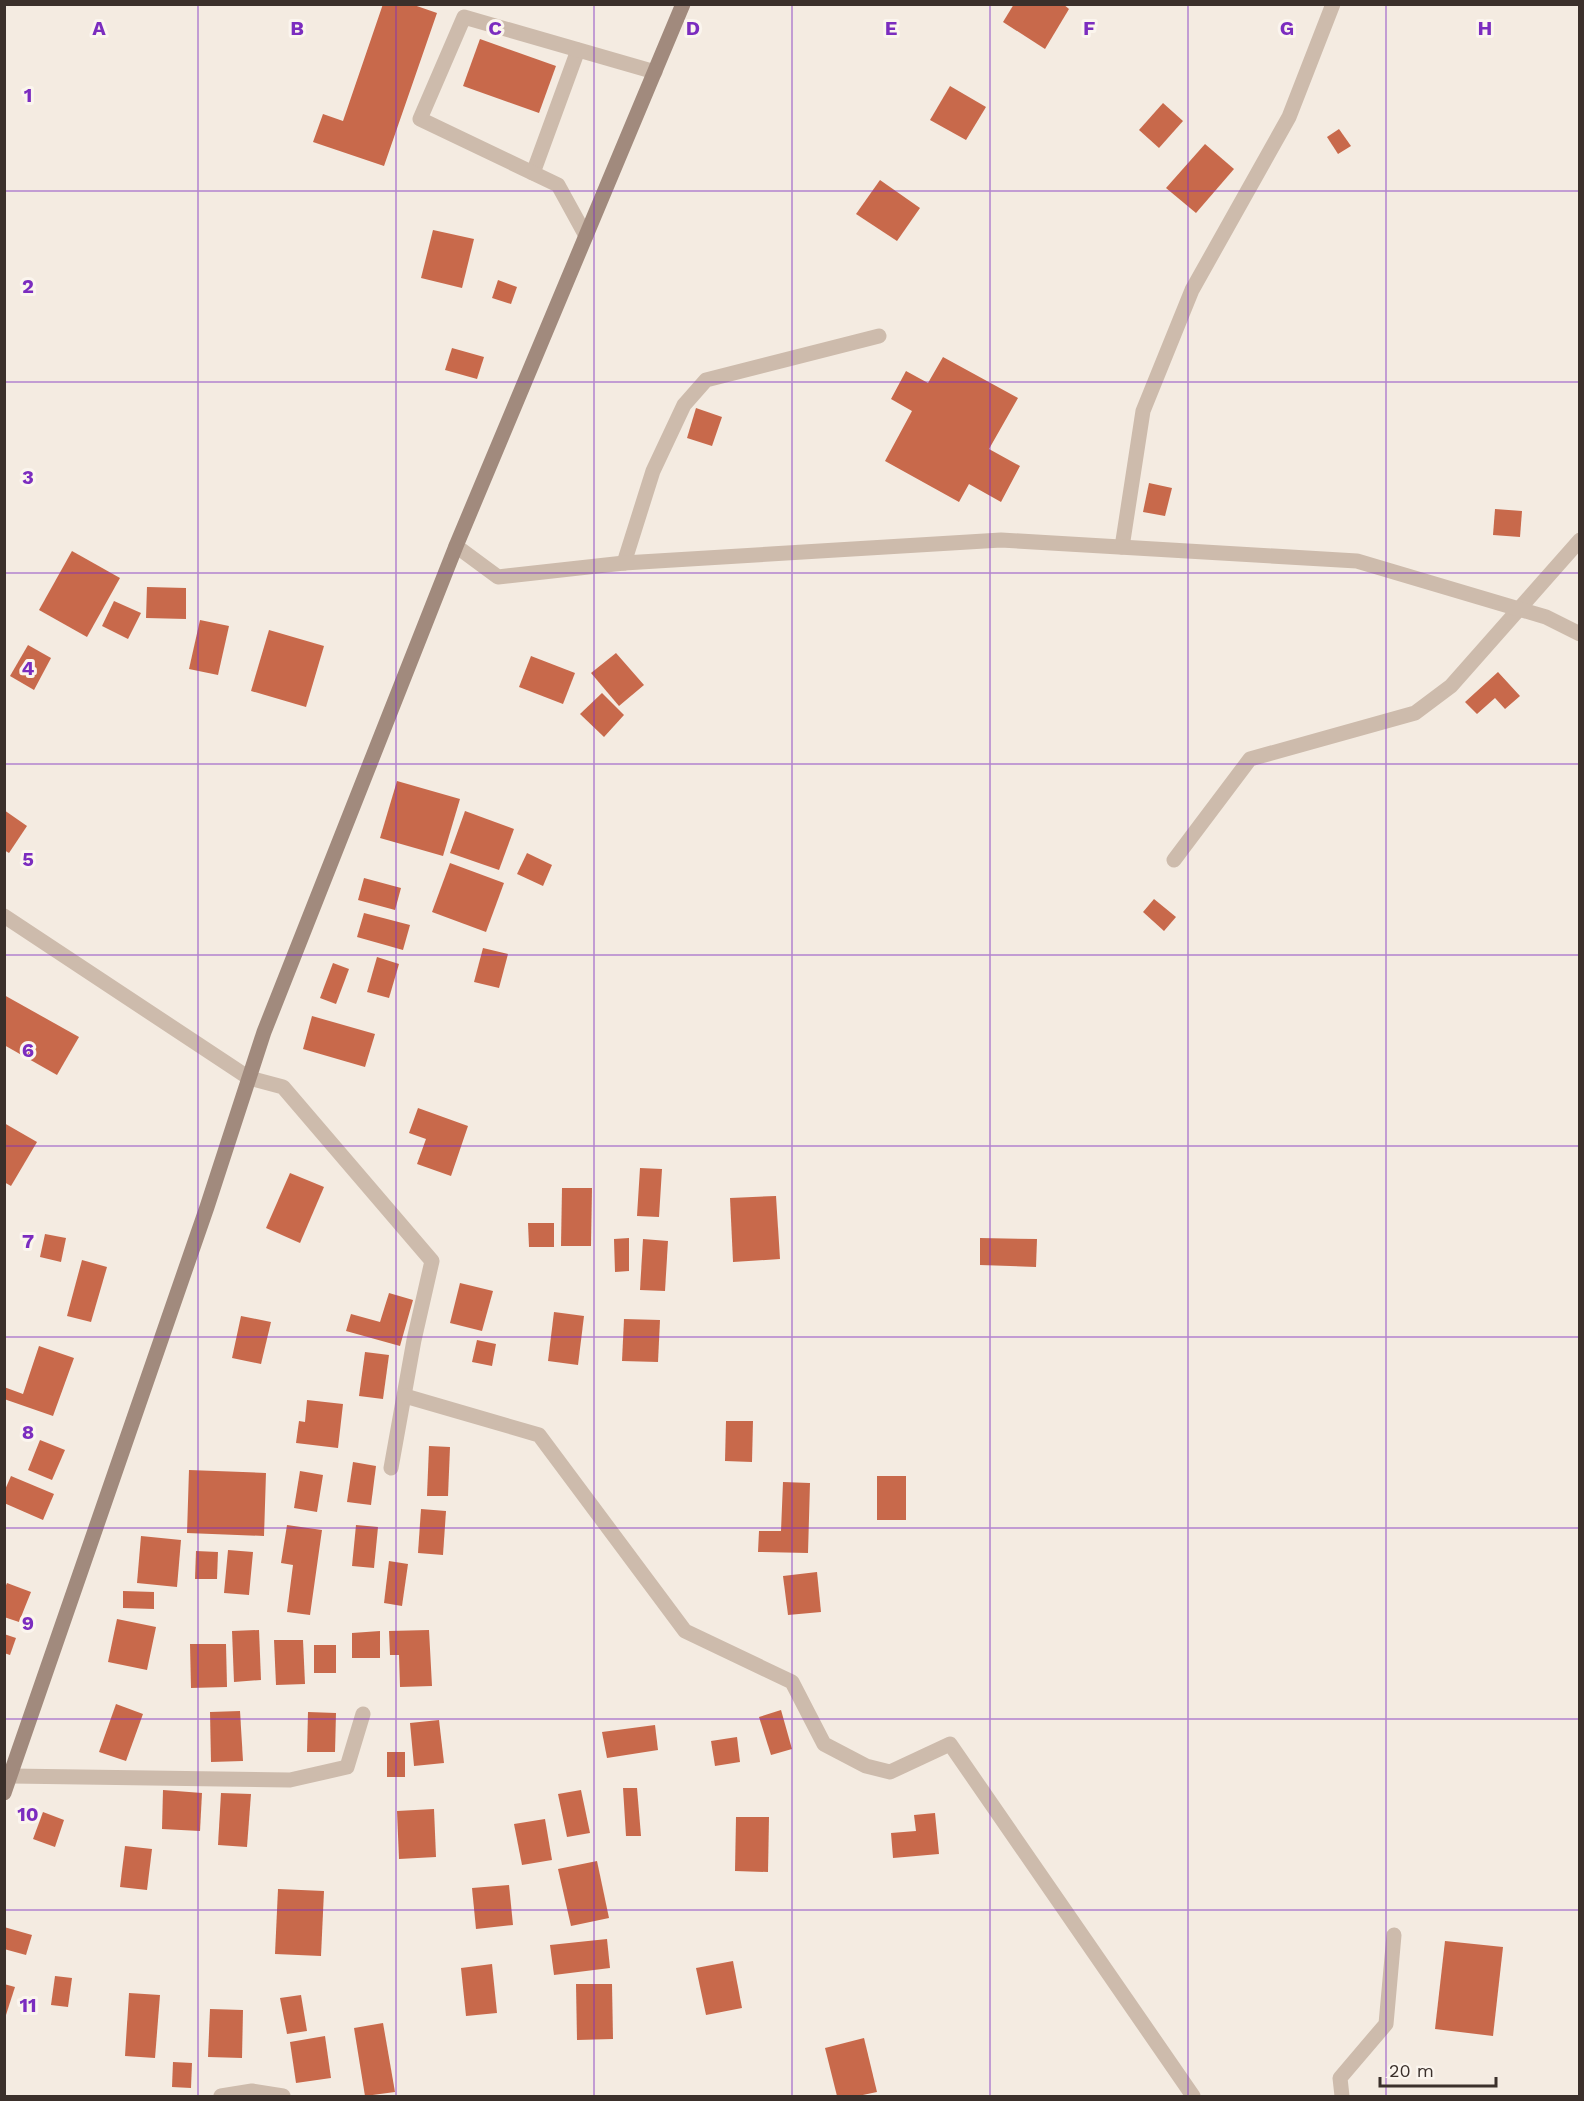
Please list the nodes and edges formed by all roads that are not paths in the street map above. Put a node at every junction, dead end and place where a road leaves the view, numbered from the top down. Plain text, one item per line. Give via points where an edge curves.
1 (683, 4) edge
2 (1333, 4) edge
3 (578, 50) junction
4 (655, 72) junction
5 (533, 173) junction
6 (586, 236) junction
7 (879, 336) dead end
8 (1580, 540) edge
9 (456, 546) junction
10 (1122, 547) junction
11 (624, 563) junction
12 (1521, 610) junction
13 (1580, 634) edge
14 (1174, 860) dead end
15 (4, 916) edge
16 (249, 1078) junction
17 (405, 1396) junction
18 (391, 1468) dead end
19 (363, 1714) dead end
20 (11, 1776) junction
21 (4, 1793) edge
22 (1394, 1935) dead end
23 (220, 2097) edge
24 (284, 2097) edge
25 (1193, 2097) edge
26 (1341, 2097) edge

1 - 4 main road
2 - 10 street via 1289,117 1192,290 1143,411
3 - 4 street
3 - 5 street
3 - 5 street via 464,17 420,119
4 - 6 main road
5 - 6 street via 558,185
6 - 9 main road
7 - 11 street via 706,380 684,405 653,471
8 - 12 street
9 - 11 street via 498,578
9 - 16 main road
10 - 11 street via 1001,540
10 - 12 street via 1358,561
12 - 13 street
12 - 14 street via 1451,686 1415,713 1250,759
15 - 16 street
16 - 17 street via 283,1087 432,1261
16 - 20 main road
17 - 18 street
17 - 25 street via 539,1436 685,1631 792,1682 824,1744 866,1766 890,1772 950,1744
19 - 20 street via 348,1767 290,1780
20 - 21 main road
22 - 26 street via 1386,2024 1340,2078
23 - 24 street via 252,2091

